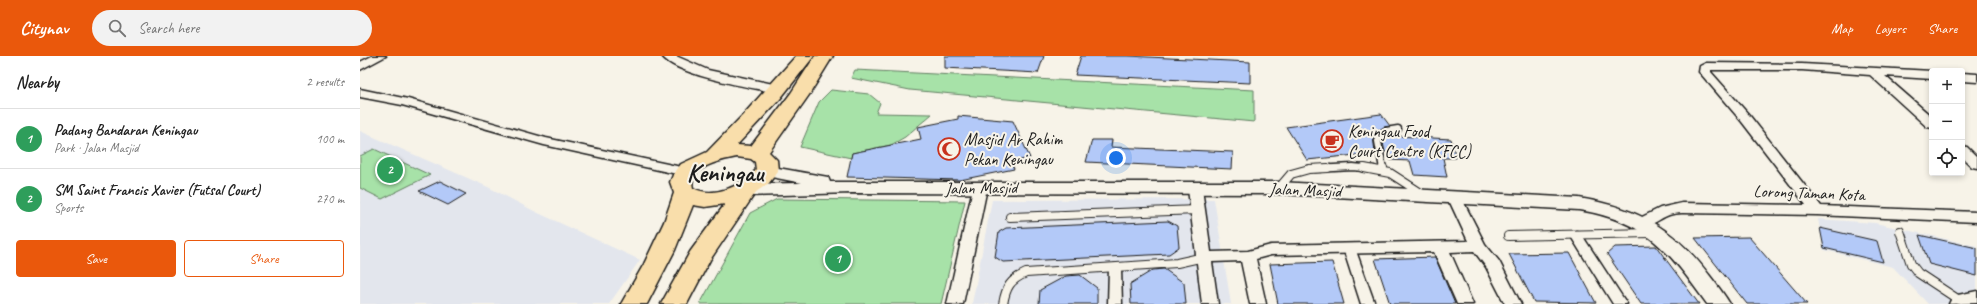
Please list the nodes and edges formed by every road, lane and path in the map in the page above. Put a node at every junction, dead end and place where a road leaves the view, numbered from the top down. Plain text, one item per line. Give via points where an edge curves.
1 (380, 56) edge
2 (668, 56) edge
3 (805, 56) edge
4 (824, 56) edge
5 (360, 67) edge
6 (1874, 72) junction
7 (1929, 75) edge
8 (1965, 77) edge
9 (1977, 78) edge
10 (778, 89) junction
11 (360, 93) edge
12 (1929, 121) edge
13 (1398, 129) dead end
14 (1965, 153) edge
15 (714, 155) junction
16 (762, 162) junction
17 (1977, 164) edge
18 (1383, 170) junction
19 (686, 183) junction
20 (852, 186) junction
21 (980, 188) junction
22 (1279, 188) junction
23 (1195, 189) junction
24 (746, 190) junction
25 (1425, 196) junction
26 (1455, 198) junction
27 (1198, 210) junction
28 (1817, 210) junction
29 (1010, 217) dead end
30 (1977, 217) edge
31 (1643, 222) junction
32 (1900, 231) dead end
33 (1659, 233) junction
34 (1576, 235) junction
35 (1508, 236) dead end
36 (1478, 246) junction
37 (1440, 247) junction
38 (1349, 248) junction
39 (1248, 256) junction
40 (1204, 257) junction
41 (1115, 268) junction
42 (1977, 297) edge
43 (1958, 302) edge
44 (634, 304) edge
45 (674, 304) edge
46 (954, 304) edge
47 (1003, 304) edge
48 (1115, 304) edge
49 (1210, 304) edge
50 (1258, 304) edge
51 (1368, 304) edge
52 (1465, 304) edge
53 (1513, 304) edge
54 (1620, 304) edge
55 (1719, 304) edge

1 - 5 street
2 - 10 street via 674,61 712,74
3 - 10 main road
4 - 16 main road
6 - 7 street
6 - 12 street
6 - 28 street via 1706,66 1706,72
8 - 9 street
10 - 15 main road via 753,118
11 - 19 street via 404,102
13 - 18 lane via 1377,136
14 - 17 street
15 - 16 main road via 737,151
15 - 19 main road via 698,163
16 - 20 street
16 - 24 main road via 756,184
18 - 22 lane via 1323,167 1291,174
18 - 25 lane via 1402,178
19 - 24 main road via 694,197 705,199 733,195
19 - 44 main road via 677,220
20 - 21 street, Jalan Masjid
20 - 24 street
21 - 23 street, Jalan Masjid
21 - 46 street
22 - 23 street, Jalan Masjid
22 - 25 street, Jalan Masjid
23 - 27 street
24 - 45 main road via 699,258
25 - 26 street, Jalan Masjid
26 - 31 street, Jalan Masjid via 1579,204 1601,207
26 - 36 street
27 - 29 lane
27 - 40 street
28 - 30 street, Lorong Taman Kota
28 - 31 street, Lorong Taman Kota via 1682,208 1665,210
31 - 33 street, Jalan Masjid
32 - 43 lane via 1911,264 1918,273
33 - 34 lane
33 - 55 street, Jalan Masjid via 1676,248
34 - 35 lane
34 - 54 street
36 - 37 street
36 - 53 street via 1494,265
37 - 38 street
37 - 52 street
38 - 39 street via 1271,250
38 - 51 street
39 - 40 street
39 - 50 street
40 - 41 lane via 1177,263
40 - 49 street
41 - 47 lane via 1026,273 1012,279 1006,287
41 - 48 street
42 - 43 street

